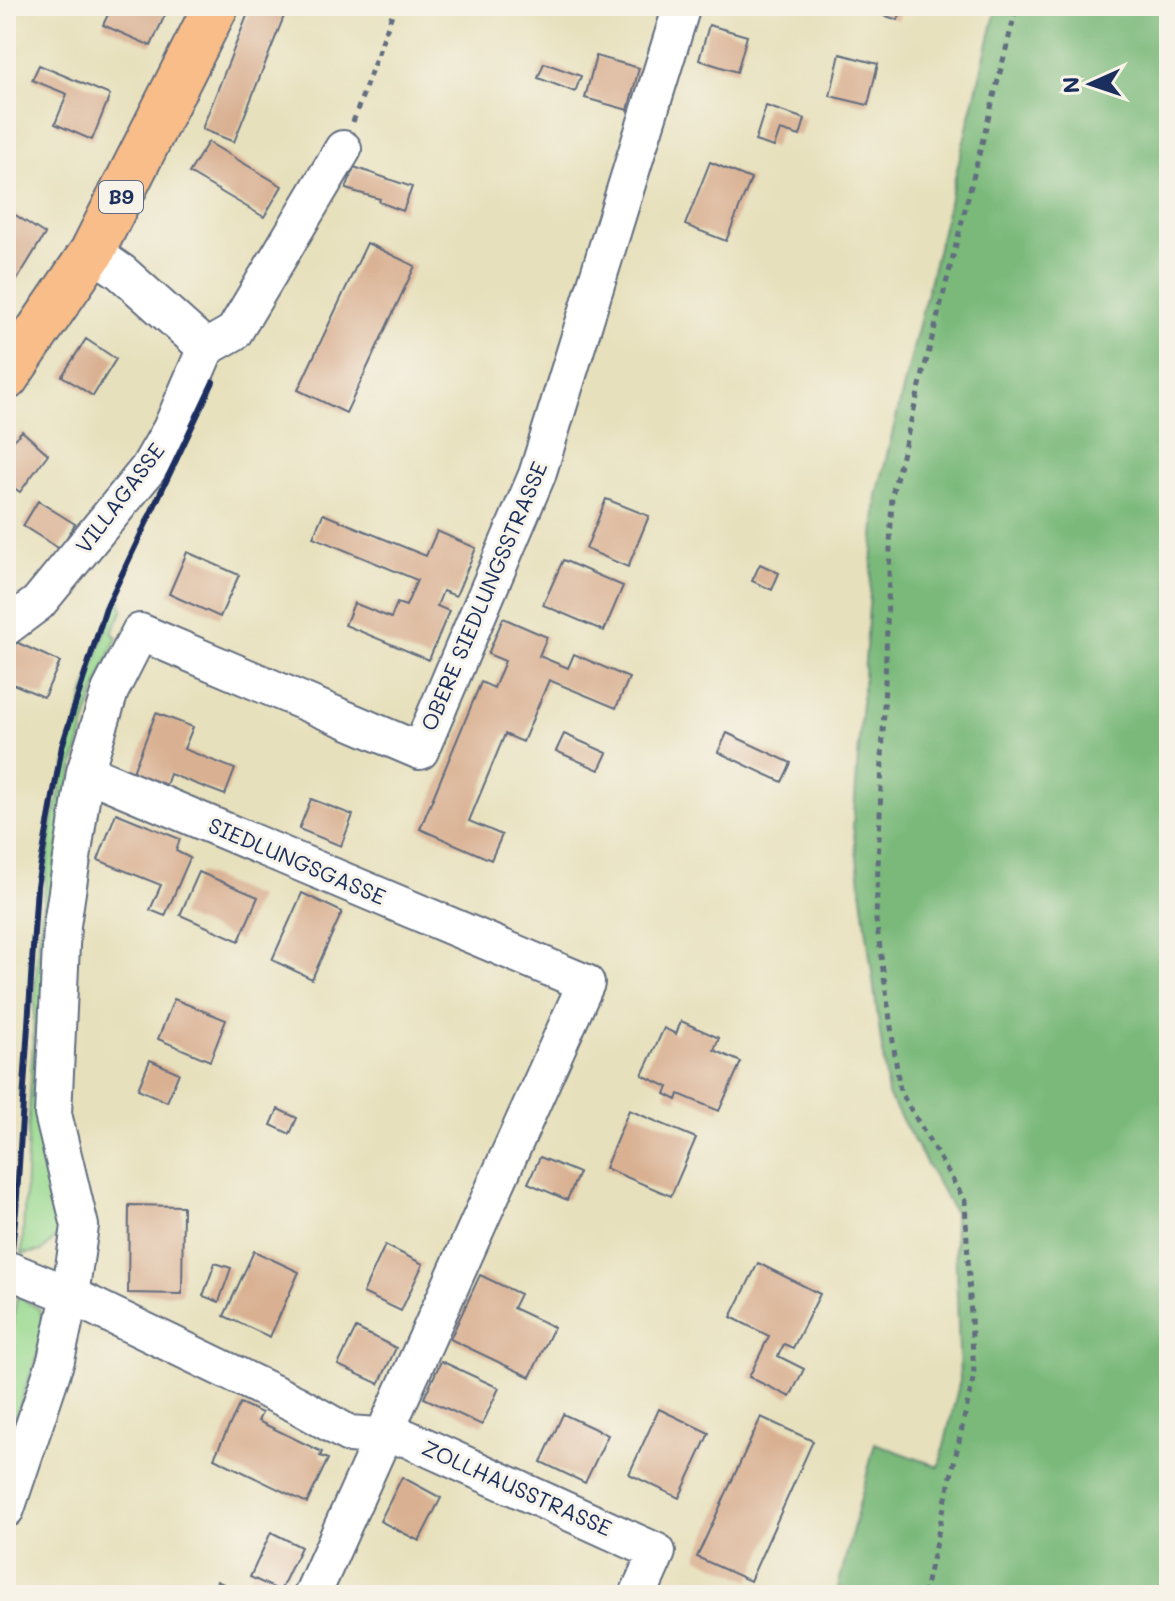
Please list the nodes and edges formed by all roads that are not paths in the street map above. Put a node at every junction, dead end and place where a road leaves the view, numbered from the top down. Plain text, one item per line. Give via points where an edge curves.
1 (216, 6) edge
2 (682, 6) edge
3 (343, 149) road end
4 (92, 252) junction
5 (206, 348) junction
6 (6, 378) edge
7 (6, 627) edge
8 (85, 772) junction
9 (6, 1269) edge
10 (70, 1295) junction
11 (380, 1439) junction
12 (6, 1509) edge
13 (312, 1595) edge
14 (638, 1595) edge

1 - 4 main road, B9
2 - 8 street, OBERE SIEDLUNGSSTRASSE via 537,475 420,751 140,632 110,691
3 - 5 street via 234,332
4 - 5 street
4 - 6 main road, B9
5 - 7 street, VILLAGASSE via 148,469 38,603
8 - 10 street via 62,925 53,1114 80,1226
8 - 11 street, SIEDLUNGSGASSE via 586,983
9 - 10 street, ZOLLHAUSSTRASSE
10 - 11 street, ZOLLHAUSSTRASSE via 349,1434
10 - 12 street via 56,1360
11 - 13 street, SIEDLUNGSGASSE
11 - 14 street, ZOLLHAUSSTRASSE via 406,1438 657,1552

